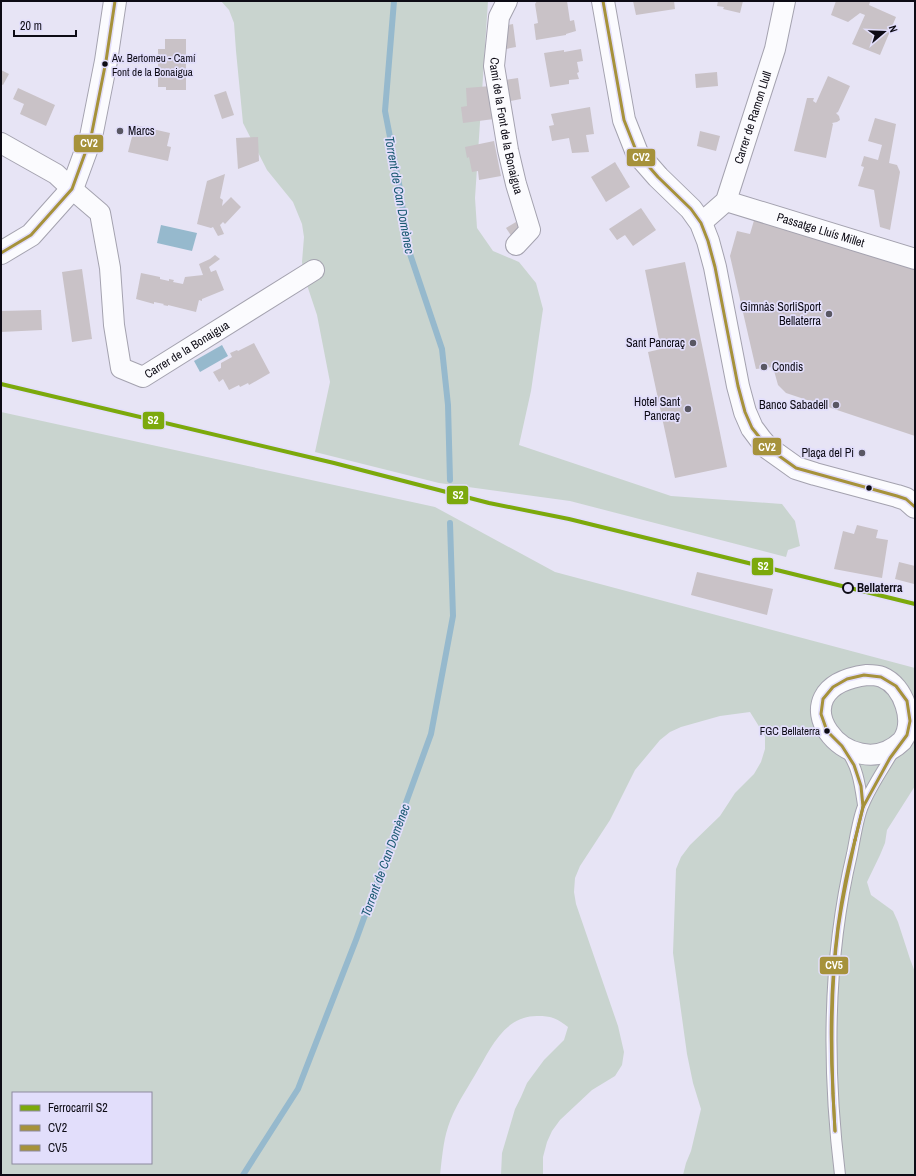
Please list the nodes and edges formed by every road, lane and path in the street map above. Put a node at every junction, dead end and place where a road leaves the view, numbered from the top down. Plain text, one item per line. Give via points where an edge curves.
1 (115, 1) edge
2 (506, 1) edge
3 (603, 1) edge
4 (785, 1) edge
5 (1, 143) edge
6 (72, 189) junction
7 (726, 201) junction
8 (701, 223) junction
9 (516, 245) dead end
10 (1, 253) edge
11 (915, 260) edge
12 (314, 270) dead end
13 (915, 507) edge
14 (843, 747) junction
15 (896, 747) junction
16 (863, 805) junction
17 (840, 1175) edge

1 - 6 street via 91,137
2 - 9 street, Camí de la Font de la Bonaigua via 499,17 494,66 508,150 530,230
3 - 8 street via 623,113 630,137 648,167 691,209
4 - 7 street, Carrer de Ramon Llull via 776,49
5 - 6 street via 56,174
6 - 10 street via 31,235
6 - 12 street, Carrer de la Bonaigua via 100,213 110,268 114,325 121,368 143,377
7 - 8 street
7 - 11 street, Passatge Lluís Millet
8 - 13 street via 715,267 744,412 761,440 796,468 897,496 906,499
14 - 15 street via 857,754 871,756
14 - 15 street via 827,731 821,716 822,700 828,690 838,682 867,675 881,676 895,685 904,695 910,708 911,724 905,739
14 - 16 lane via 853,760 860,779
15 - 16 lane
16 - 17 lane via 844,889 832,982 831,1060

